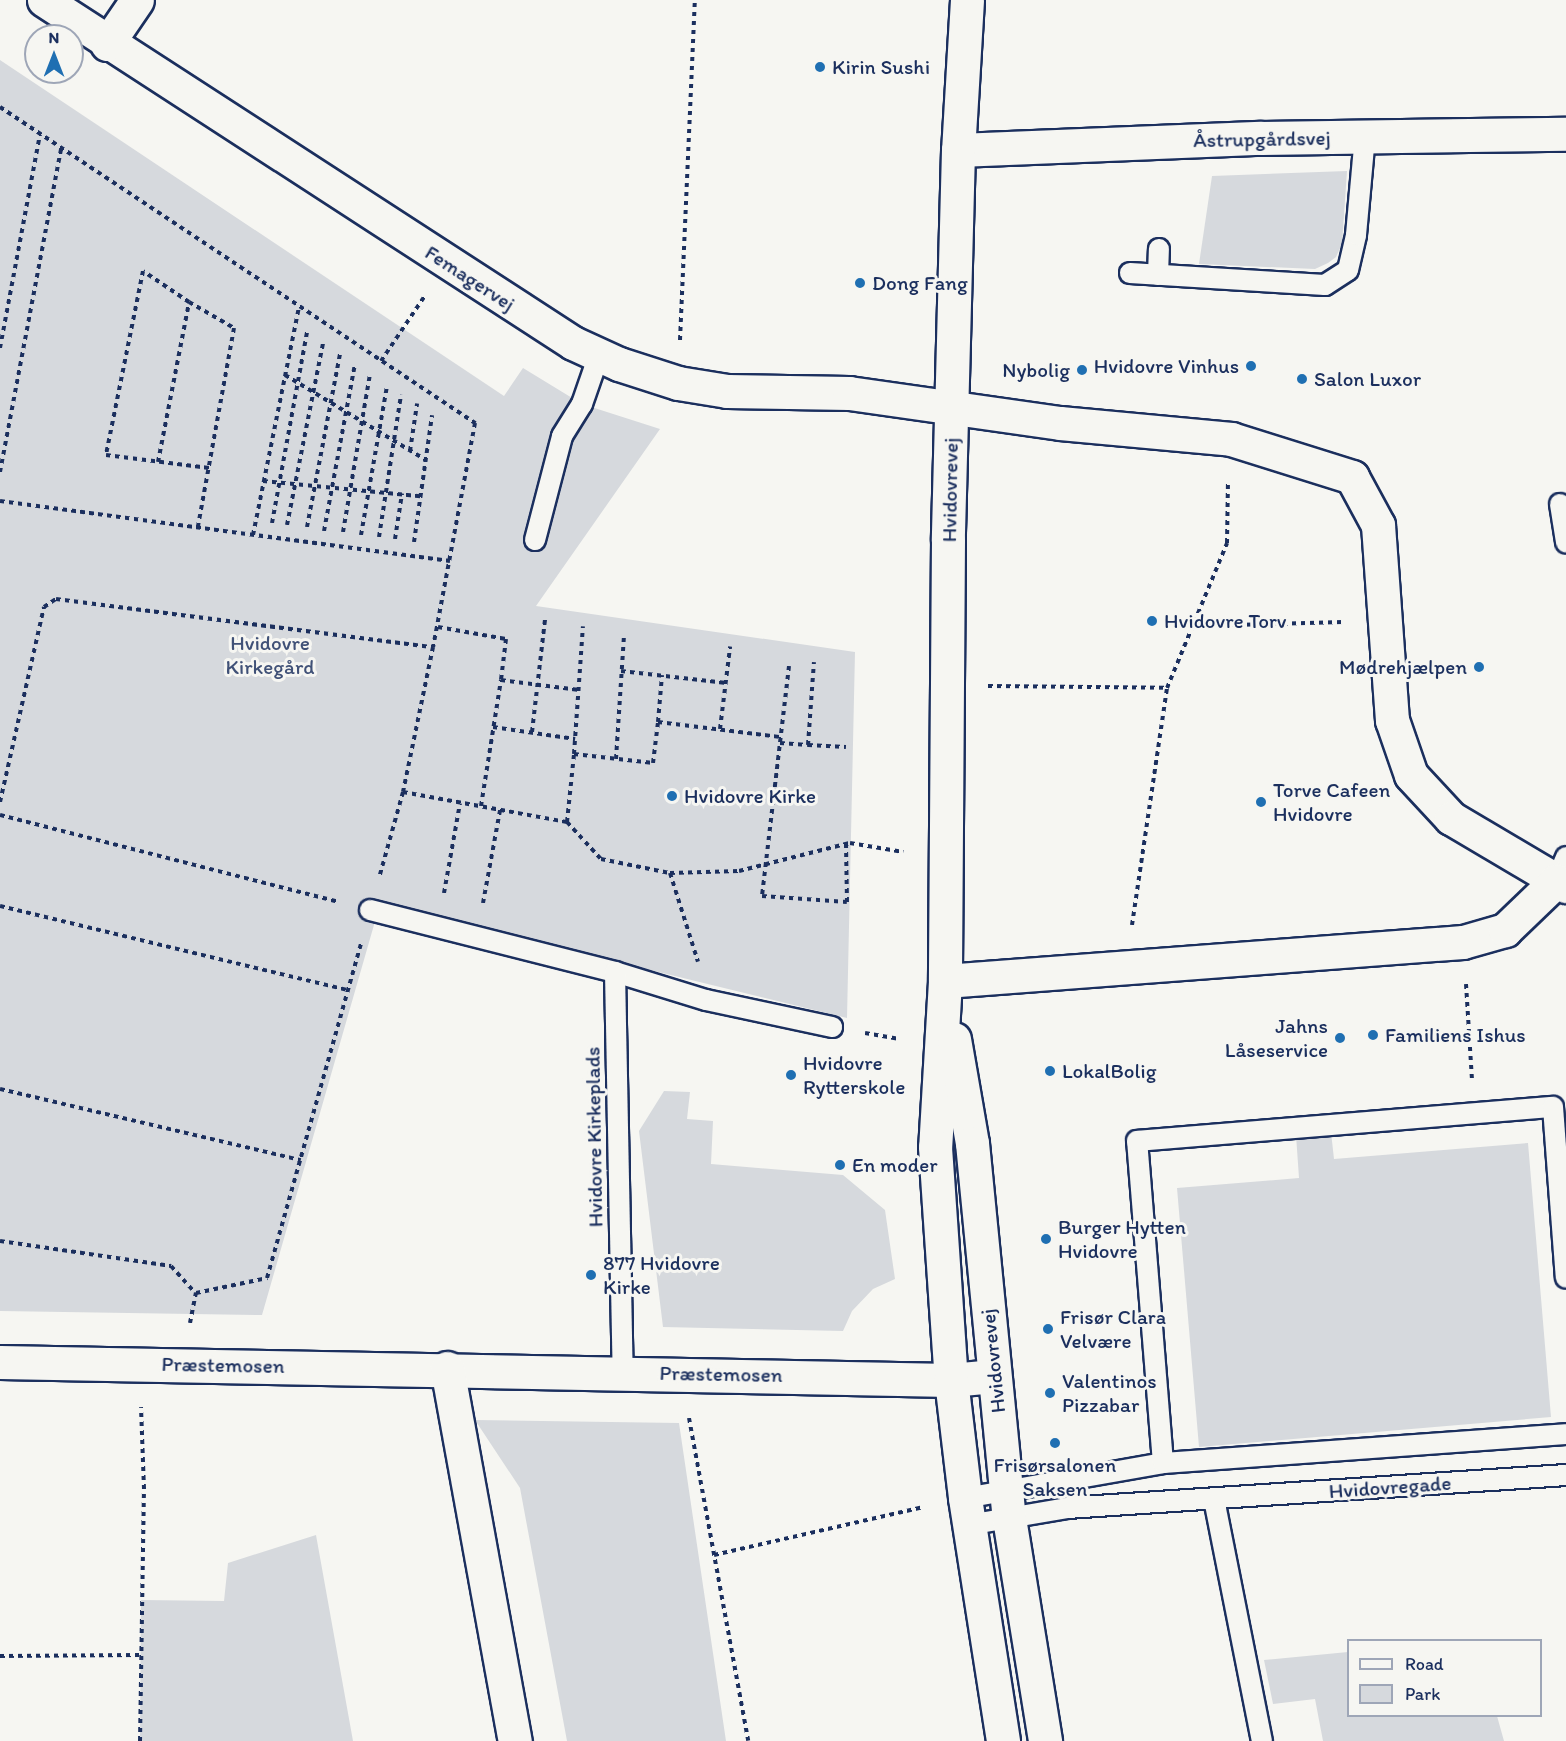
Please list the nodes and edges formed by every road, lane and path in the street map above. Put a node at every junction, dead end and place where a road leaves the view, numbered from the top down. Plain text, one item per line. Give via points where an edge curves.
1 (44, 0) edge
2 (137, 0) edge
3 (695, 0) edge
4 (967, 0) edge
5 (107, 44) junction
6 (0, 107) edge
7 (1566, 134) edge
8 (39, 135) junction
9 (1365, 136) junction
10 (61, 149) junction
11 (958, 150) junction
12 (1159, 249) dead end
13 (447, 262) junction
14 (1130, 273) dead end
15 (1158, 274) junction
16 (189, 302) junction
17 (299, 307) junction
18 (307, 332) dead end
19 (323, 343) dead end
20 (0, 348) edge
21 (340, 354) dead end
22 (599, 355) junction
23 (381, 361) junction
24 (355, 364) dead end
25 (370, 374) dead end
26 (285, 375) junction
27 (678, 382) junction
28 (297, 383) junction
29 (387, 386) dead end
30 (313, 393) junction
31 (401, 394) dead end
32 (330, 403) junction
33 (417, 404) dead end
34 (951, 408) junction
35 (346, 413) junction
36 (432, 415) dead end
37 (362, 422) junction
38 (379, 433) junction
39 (1231, 439) junction
40 (394, 442) junction
41 (410, 451) junction
42 (426, 460) junction
43 (158, 462) junction
44 (209, 468) junction
45 (0, 472) edge
46 (263, 481) junction
47 (279, 483) junction
48 (295, 484) junction
49 (315, 486) junction
50 (332, 487) junction
51 (350, 489) junction
52 (369, 490) junction
53 (386, 493) junction
54 (402, 494) junction
55 (420, 496) junction
56 (0, 501) edge
57 (1560, 504) dead end
58 (272, 523) dead end
59 (287, 525) dead end
60 (198, 527) junction
61 (307, 527) dead end
62 (324, 531) dead end
63 (343, 532) dead end
64 (253, 535) junction
65 (361, 535) dead end
66 (379, 537) dead end
67 (396, 539) dead end
68 (535, 540) dead end
69 (414, 542) dead end
70 (1566, 543) edge
71 (450, 561) junction
72 (545, 619) dead end
73 (1386, 619) junction
74 (583, 626) dead end
75 (1193, 626) junction
76 (438, 627) junction
77 (624, 634) dead end
78 (434, 647) junction
79 (730, 647) dead end
80 (814, 662) dead end
81 (789, 666) dead end
82 (621, 671) junction
83 (662, 675) junction
84 (501, 680) junction
85 (726, 683) junction
86 (537, 684) junction
87 (946, 686) junction
88 (1167, 688) junction
89 (579, 690) junction
90 (658, 722) junction
91 (493, 727) junction
92 (720, 729) junction
93 (532, 732) junction
94 (781, 737) junction
95 (575, 739) junction
96 (780, 743) junction
97 (808, 745) junction
98 (846, 747) dead end
99 (574, 754) junction
100 (616, 759) junction
101 (403, 792) junction
102 (0, 802) edge
103 (460, 803) junction
104 (481, 806) junction
105 (500, 810) junction
106 (0, 815) edge
107 (567, 822) junction
108 (846, 843) junction
109 (945, 859) junction
110 (766, 863) junction
111 (670, 873) junction
112 (1563, 875) edge
113 (442, 900) dead end
114 (0, 906) edge
115 (482, 908) dead end
116 (370, 910) junction
117 (1132, 928) dead end
118 (1463, 942) junction
119 (615, 972) junction
120 (945, 981) junction
121 (348, 990) junction
122 (706, 1000) junction
123 (832, 1027) joint
124 (940, 1047) junction
125 (0, 1089) edge
126 (1474, 1114) junction
127 (300, 1160) junction
128 (0, 1241) edge
129 (1566, 1278) edge
130 (196, 1293) junction
131 (0, 1362) edge
132 (140, 1364) junction
133 (182, 1365) junction
134 (447, 1368) junction
135 (623, 1372) junction
136 (680, 1373) junction
137 (994, 1376) junction
138 (951, 1380) junction
139 (1566, 1434) edge
140 (1163, 1463) junction
141 (1566, 1475) edge
142 (1214, 1499) junction
143 (1008, 1504) junction
144 (967, 1511) junction
145 (714, 1555) junction
146 (140, 1655) junction
147 (0, 1656) edge
148 (140, 1741) edge
149 (515, 1741) edge
150 (748, 1741) edge
151 (1003, 1741) edge
152 (1046, 1741) edge
153 (1262, 1741) edge

1 - 5 street, Femagervej
2 - 5 street
3 - 27 path
4 - 11 street, Hvidovrevej
5 - 13 street, Femagervej
6 - 8 path
7 - 9 street, Åstrupgårdsvej
8 - 10 path
8 - 20 path
9 - 11 street, Åstrupgårdsvej
9 - 15 lane via 1356,235 1348,270 1326,285
10 - 17 path
10 - 45 path
11 - 34 street, Hvidovrevej
12 - 15 lane
13 - 22 street, Femagervej via 573,343
13 - 23 path
14 - 15 lane
16 - 43 path
16 - 43 path via 143,271 106,454
16 - 44 path via 234,328
17 - 23 path
17 - 26 path
18 - 28 path
19 - 30 path
21 - 32 path
22 - 27 street, Femagervej
22 - 68 lane via 582,404 562,436
23 - 71 path via 475,423
24 - 35 path
25 - 37 path
26 - 28 path
26 - 46 path
27 - 34 street, Femagervej via 727,391 849,393
28 - 30 path
28 - 47 path
29 - 38 path
30 - 32 path
30 - 48 path
31 - 40 path
32 - 35 path
32 - 49 path
33 - 41 path
34 - 39 street via 1059,423
34 - 87 street, Hvidovrevej
35 - 37 path
35 - 50 path
36 - 42 path
37 - 38 path
37 - 51 path
38 - 40 path
38 - 52 path
39 - 73 street via 1352,477 1378,525
39 - 75 path via 1227,543
40 - 41 path
40 - 53 path
41 - 42 path
42 - 55 path
43 - 44 path
44 - 60 path
46 - 47 path
46 - 64 path
47 - 48 path
47 - 58 path
48 - 49 path
48 - 59 path
49 - 50 path
49 - 61 path
50 - 51 path
50 - 62 path
51 - 52 path
51 - 63 path
52 - 53 path
52 - 65 path
53 - 54 path
53 - 66 path
54 - 55 path
54 - 67 path
55 - 69 path
56 - 60 path
57 - 70 lane
60 - 64 path
64 - 71 path
71 - 76 path
72 - 86 path
73 - 75 path
73 - 112 street via 1392,720 1411,775 1451,818
74 - 89 path
75 - 88 path
76 - 78 path
76 - 84 path via 506,639
77 - 82 path
78 - 101 path
78 - 102 path via 56,599 45,607
79 - 85 path
80 - 97 path
81 - 94 path
82 - 83 path
82 - 100 path
83 - 85 path
83 - 90 path
84 - 86 path
84 - 91 path
85 - 92 path
86 - 89 path
86 - 93 path
87 - 88 path
87 - 109 street, Hvidovrevej
88 - 117 path
89 - 95 path
90 - 92 path
90 - 100 path via 653,763
91 - 93 path
91 - 104 path
92 - 94 path
93 - 95 path
94 - 96 path
95 - 99 path
96 - 97 path
96 - 110 path
97 - 98 path
99 - 100 path
99 - 107 path
101 - 103 path
101 - 116 path
103 - 104 path
103 - 113 path
104 - 105 path
105 - 107 path
105 - 115 path
106 - 116 path
107 - 111 path via 601,859
108 - 109 path
108 - 110 path
108 - 110 path via 847,902 762,896
109 - 120 street, Hvidovrevej
110 - 111 path via 739,871
111 - 122 path via 702,974
112 - 118 street via 1505,930
114 - 121 path
116 - 119 lane
116 - 121 path
118 - 120 street
118 - 126 path
119 - 122 lane
119 - 135 lane, Hvidovre Kirkeplads
120 - 124 street, Hvidovrevej
120 - 137 street, Hvidovrevej via 972,1143
121 - 127 path
122 - 123 lane
123 - 124 path
124 - 138 street, Hvidovrevej via 935,1147
125 - 127 path
126 - 129 lane via 1553,1107
126 - 140 lane via 1137,1141
127 - 130 path via 267,1278
128 - 130 path via 171,1266
130 - 133 path
131 - 132 street, Præstemosen
132 - 133 street, Præstemosen
132 - 146 path via 144,1489
133 - 134 street, Præstemosen
134 - 135 street, Præstemosen
134 - 149 street
135 - 136 street, Præstemosen
136 - 138 street, Præstemosen
136 - 145 path
137 - 138 street, Præstemosen
137 - 143 street, Hvidovrevej
138 - 144 street, Hvidovrevej
139 - 140 lane
140 - 143 lane
141 - 142 lane, Hvidovregade
142 - 143 lane, Hvidovregade via 1067,1508
142 - 153 lane
143 - 144 lane, Hvidovregade
143 - 144 lane
143 - 152 street, Hvidovrevej
144 - 145 path
144 - 151 street, Hvidovrevej
145 - 150 path
146 - 147 path
146 - 148 path

